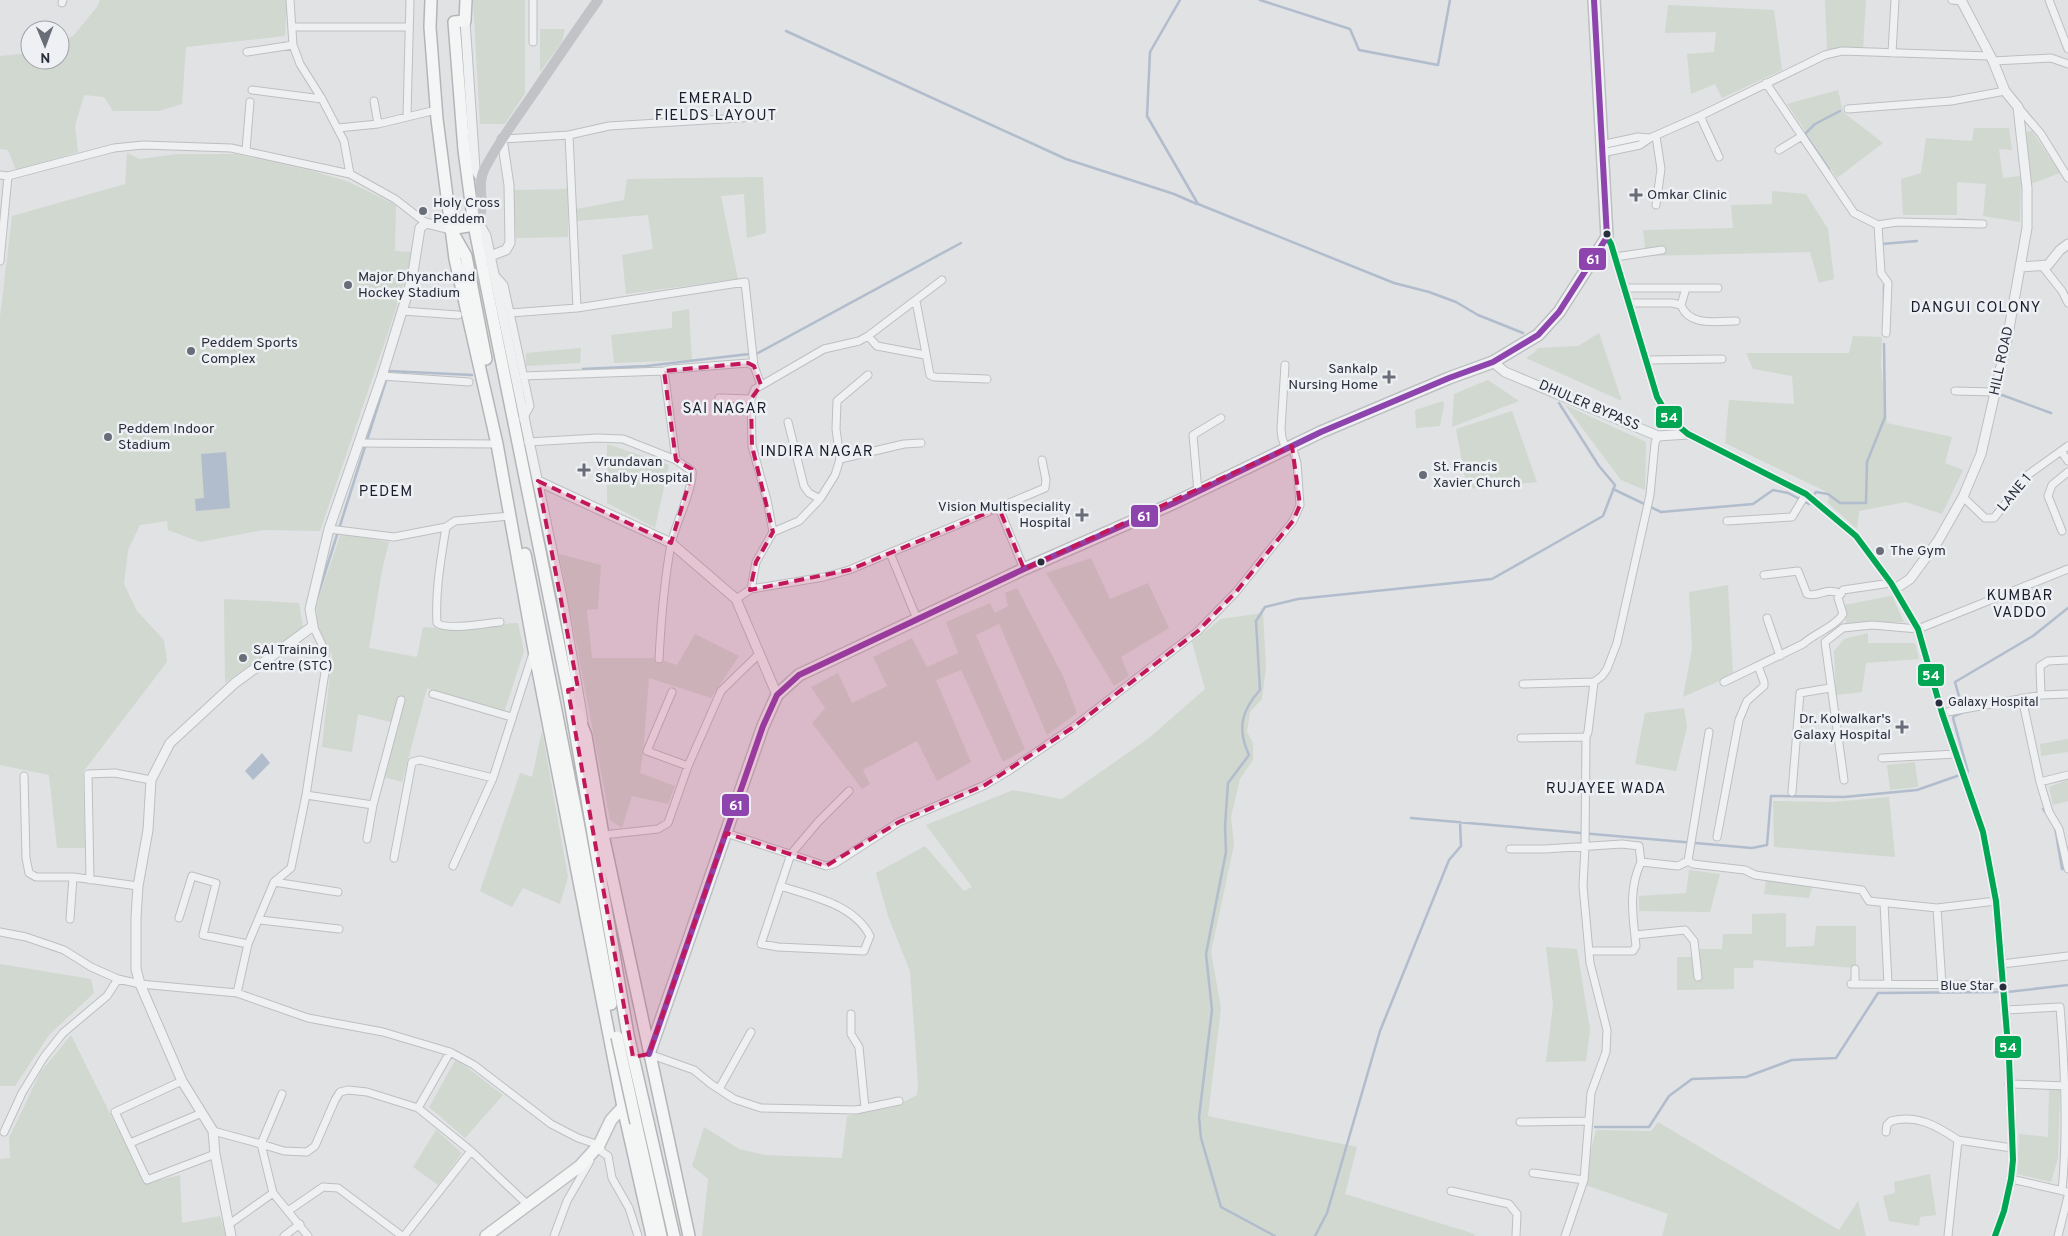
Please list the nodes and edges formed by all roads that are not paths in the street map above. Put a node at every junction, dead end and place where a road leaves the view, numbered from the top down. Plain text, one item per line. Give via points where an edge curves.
1 (290, 0) edge
2 (410, 0) edge
3 (431, 0) edge
4 (466, 0) edge
5 (533, 0) edge
6 (598, 0) edge
7 (1594, 0) edge
8 (1895, 0) edge
9 (1952, 0) edge
10 (1961, 0) edge
11 (2049, 0) edge
12 (465, 21) junction
13 (410, 26) junction
14 (292, 27) junction
15 (533, 42) dead end
16 (293, 45) junction
17 (2068, 49) edge
18 (247, 52) dead end
19 (1892, 53) junction
20 (1991, 59) junction
21 (2068, 64) edge
22 (1766, 83) junction
23 (252, 90) dead end
24 (2005, 90) junction
25 (322, 99) junction
26 (374, 101) dead end
27 (250, 102) dead end
28 (2018, 107) junction
29 (436, 110) junction
30 (1848, 110) dead end
31 (407, 116) junction
32 (772, 116) dead end
33 (1700, 116) junction
34 (378, 124) junction
35 (338, 128) junction
36 (568, 135) junction
37 (1802, 136) junction
38 (1653, 137) junction
39 (502, 139) junction
40 (1601, 149) junction
41 (246, 150) junction
42 (1779, 150) dead end
43 (1719, 157) dead end
44 (350, 174) junction
45 (4, 176) edge
46 (480, 178) junction
47 (2068, 178) edge
48 (1656, 205) dead end
49 (426, 222) junction
50 (1983, 224) dead end
51 (474, 225) junction
52 (1878, 225) junction
53 (450, 229) junction
54 (1606, 238) junction
55 (2068, 244) edge
56 (1662, 250) dead end
57 (490, 256) junction
58 (1615, 257) junction
59 (0, 261) edge
60 (2021, 267) junction
61 (2044, 267) junction
62 (494, 273) junction
63 (942, 280) dead end
64 (1623, 288) junction
65 (1686, 288) junction
66 (1718, 288) dead end
67 (916, 301) junction
68 (1628, 302) junction
69 (2068, 303) edge
70 (1681, 305) junction
71 (577, 308) junction
72 (402, 311) junction
73 (510, 313) junction
74 (458, 315) dead end
75 (1736, 321) dead end
76 (1886, 333) dead end
77 (868, 336) junction
78 (925, 355) junction
79 (1722, 359) dead end
80 (1646, 360) junction
81 (1493, 362) junction
82 (1285, 365) dead end
83 (754, 366) junction
84 (664, 371) junction
85 (868, 375) dead end
86 (382, 376) junction
87 (523, 376) junction
88 (987, 379) dead end
89 (469, 382) dead end
90 (761, 385) junction
91 (1955, 391) dead end
92 (1995, 392) junction
93 (719, 398) dead end
94 (751, 399) junction
95 (1221, 418) dead end
96 (523, 420) junction
97 (788, 422) dead end
98 (1688, 434) junction
99 (1658, 436) junction
100 (528, 442) junction
101 (358, 443) junction
102 (921, 443) dead end
103 (497, 444) junction
104 (2068, 446) edge
105 (1289, 447) junction
106 (2061, 451) junction
107 (840, 459) junction
108 (676, 460) junction
109 (1042, 460) dead end
110 (2068, 461) edge
111 (2068, 472) edge
112 (538, 481) junction
113 (1198, 492) junction
114 (1806, 494) junction
115 (1963, 497) junction
116 (820, 499) junction
117 (999, 508) junction
118 (510, 516) junction
119 (1727, 521) dead end
120 (446, 527) junction
121 (329, 529) junction
122 (2062, 531) dead end
123 (773, 532) junction
124 (671, 543) junction
125 (890, 553) junction
126 (2068, 568) edge
127 (1024, 569) junction
128 (1764, 575) dead end
129 (1893, 586) junction
130 (751, 589) junction
131 (1841, 594) junction
132 (736, 599) junction
133 (1768, 618) dead end
134 (918, 619) junction
135 (500, 622) dead end
136 (313, 626) junction
137 (1918, 629) junction
138 (534, 650) junction
139 (759, 654) junction
140 (1780, 656) junction
141 (659, 659) dead end
142 (2068, 660) edge
143 (1758, 666) junction
144 (1594, 682) junction
145 (1724, 682) dead end
146 (1523, 684) dead end
147 (1830, 688) junction
148 (568, 690) junction
149 (672, 692) dead end
150 (433, 694) dead end
151 (2068, 694) edge
152 (777, 695) junction
153 (2041, 695) junction
154 (2022, 698) junction
155 (401, 700) dead end
156 (1942, 713) junction
157 (511, 717) junction
158 (1710, 732) dead end
159 (586, 736) junction
160 (1586, 737) junction
161 (1521, 738) dead end
162 (1956, 754) junction
163 (1882, 758) dead end
164 (688, 766) junction
165 (2068, 775) edge
166 (24, 776) dead end
167 (493, 778) junction
168 (150, 780) junction
169 (1844, 780) dead end
170 (2040, 782) junction
171 (849, 791) dead end
172 (1792, 792) dead end
173 (306, 795) junction
174 (373, 805) junction
175 (726, 833) junction
176 (603, 835) junction
177 (1717, 837) dead end
178 (367, 840) dead end
179 (1585, 847) junction
180 (1510, 849) dead end
181 (791, 854) junction
182 (394, 858) dead end
183 (1688, 861) junction
184 (1641, 862) junction
185 (453, 866) dead end
186 (2068, 869) edge
187 (73, 878) junction
188 (90, 880) junction
189 (274, 882) junction
190 (138, 886) junction
191 (780, 886) junction
192 (338, 892) dead end
193 (1996, 901) junction
194 (1884, 904) junction
195 (1937, 908) junction
196 (70, 918) dead end
197 (179, 918) dead end
198 (260, 920) junction
199 (339, 929) dead end
200 (0, 932) edge
201 (1635, 935) junction
202 (248, 944) junction
203 (1589, 952) junction
204 (2068, 956) edge
205 (2002, 964) junction
206 (1855, 969) dead end
207 (1698, 977) dead end
208 (118, 979) junction
209 (140, 984) junction
210 (1888, 984) junction
211 (1942, 985) junction
212 (2004, 985) junction
213 (237, 993) junction
214 (2006, 1010) junction
215 (851, 1014) dead end
216 (751, 1032) dead end
217 (623, 1036) junction
218 (450, 1052) junction
219 (649, 1054) junction
220 (614, 1061) junction
221 (182, 1081) junction
222 (2009, 1084) junction
223 (2067, 1086) edge
224 (719, 1089) junction
225 (282, 1094) dead end
226 (659, 1100) junction
227 (899, 1101) dead end
228 (623, 1107) junction
229 (418, 1108) junction
230 (865, 1108) junction
231 (202, 1113) junction
232 (1589, 1121) junction
233 (1520, 1122) dead end
234 (213, 1131) junction
235 (4, 1132) dead end
236 (1886, 1132) dead end
237 (1958, 1140) junction
238 (130, 1143) junction
239 (261, 1144) junction
240 (599, 1145) junction
241 (2012, 1148) junction
242 (471, 1151) junction
243 (215, 1154) junction
244 (1533, 1173) dead end
245 (2011, 1179) junction
246 (1584, 1180) junction
247 (1451, 1191) dead end
248 (273, 1193) junction
249 (2066, 1193) edge
250 (645, 1203) junction
251 (528, 1205) junction
252 (629, 1208) junction
253 (288, 1211) junction
254 (300, 1224) junction
255 (228, 1225) junction
256 (231, 1236) edge
257 (284, 1236) edge
258 (308, 1236) edge
259 (403, 1236) edge
260 (486, 1236) edge
261 (554, 1236) edge
262 (638, 1236) edge
263 (652, 1236) edge
264 (661, 1236) edge
265 (674, 1236) edge
266 (689, 1236) edge
267 (1516, 1236) edge
268 (1564, 1236) edge
269 (1948, 1236) edge
270 (1995, 1236) edge
271 (2058, 1236) edge

1 - 14 street
2 - 13 street
3 - 29 main road
4 - 12 main road
5 - 15 street
6 - 39 main road
7 - 40 main road
8 - 19 street
9 - 10 street
10 - 20 street
11 - 17 street
12 - 46 street via 475,169
12 - 51 main road via 454,22 464,150
13 - 14 street
13 - 31 street
14 - 16 street
16 - 18 street
16 - 25 street via 300,64
19 - 20 street
19 - 22 street via 1842,51 1824,55
20 - 21 street via 2051,58
20 - 24 street
22 - 33 street
22 - 37 street
23 - 25 street
24 - 28 street
24 - 30 street via 1951,102
25 - 35 street
26 - 34 street
27 - 41 street
28 - 47 street via 2041,134
28 - 60 street, HILL ROAD via 2027,188 2027,228
29 - 31 street
29 - 53 main road
31 - 34 street
32 - 36 street via 609,126
33 - 38 street
33 - 43 street
34 - 35 street
35 - 44 street via 344,141
36 - 39 street
36 - 71 street
37 - 42 street
37 - 52 street via 1854,213
38 - 40 street via 1638,137
38 - 48 street via 1661,169
39 - 46 main road
39 - 57 street via 509,185 510,243 506,250
40 - 54 main road
41 - 44 street
41 - 45 street via 144,145 114,148
44 - 49 street via 395,199
45 - 59 street
46 - 51 main road via 482,210
49 - 53 street
49 - 72 street via 420,228 412,279
50 - 52 street via 1897,222
51 - 53 main road
51 - 57 street via 481,227 486,236
51 - 148 main road
52 - 76 street via 1880,273 1888,282
53 - 103 main road
53 - 217 main road via 466,256
54 - 58 main road
54 - 81 main road via 1559,312 1538,335
55 - 61 street
56 - 58 street
57 - 62 street
58 - 64 main road
60 - 61 street
60 - 92 street, HILL ROAD
61 - 69 street
62 - 73 street via 504,285
62 - 96 street
63 - 67 street
64 - 65 street
64 - 68 main road
65 - 66 street
65 - 70 street
67 - 77 street
67 - 78 street
68 - 70 street
68 - 80 main road
70 - 75 street via 1683,312 1691,318
71 - 73 street
71 - 83 street via 745,282
72 - 74 street
72 - 86 street
73 - 87 street
77 - 78 street via 877,346
77 - 90 street via 824,349
78 - 88 street via 932,377
79 - 80 street
80 - 98 main road via 1657,397 1670,419
81 - 99 street, DHULER BYPASS via 1505,372
81 - 105 main road
82 - 105 street via 1281,429 1282,438
83 - 84 street via 748,363
83 - 90 street
84 - 87 street
84 - 108 street
85 - 107 street via 837,401
86 - 89 street
86 - 101 street
87 - 96 street via 530,406
90 - 94 street via 755,389
91 - 92 street
92 - 115 street, HILL ROAD via 1981,454
93 - 94 street
94 - 123 street via 752,446
95 - 113 street via 1194,435
96 - 100 street
97 - 116 street via 804,486
98 - 99 street, DHULER BYPASS
98 - 114 main road
99 - 144 street via 1650,495 1617,643 1607,669
100 - 108 street via 623,439
100 - 112 street
101 - 103 street
101 - 121 street
102 - 107 street
103 - 118 main road
104 - 106 street, LANE 1
105 - 113 main road
105 - 181 street via 1297,463 1300,505 1293,521 1236,592 1198,630 1072,728 985,785 899,822 834,864 826,866
106 - 110 street
106 - 115 street, LANE 1 via 2030,474 1994,518 1985,518
107 - 116 street via 835,475
108 - 124 street via 689,468 692,475
109 - 117 street via 1045,488
111 - 122 street via 2052,485 2048,496
112 - 124 street
112 - 159 street
113 - 127 main road
114 - 119 street via 1792,517
114 - 129 main road via 1856,536
115 - 129 street, HILL ROAD via 1938,541 1910,579
116 - 123 street via 799,521
117 - 125 street
117 - 127 street
118 - 120 street via 454,521
118 - 138 main road
120 - 121 street via 394,537
120 - 135 street via 438,576 437,623 449,626
121 - 136 street via 310,609
123 - 130 street via 756,562
124 - 132 street
124 - 141 street
125 - 130 street via 824,577
125 - 134 street
126 - 137 street
127 - 134 main road
128 - 131 street via 1798,571 1807,594 1833,590
129 - 131 street via 1843,590
129 - 137 main road
130 - 132 street
131 - 140 street via 1838,598 1843,614 1838,621
132 - 139 street
133 - 140 street
134 - 152 main road via 799,675
136 - 168 street via 235,683 170,743
136 - 173 street via 324,651 324,672
137 - 147 street via 1872,625 1843,628 1825,642
137 - 156 main road
138 - 157 street
138 - 220 main road
139 - 152 street
139 - 164 street via 721,691
140 - 143 street
142 - 153 street via 2048,661 2040,666
143 - 145 street
143 - 177 street via 1764,686 1747,701 1738,720
144 - 146 street
144 - 160 street
147 - 169 street
147 - 172 street via 1800,693
148 - 159 main road
148 - 217 main road
149 - 164 street via 647,751
150 - 157 street
151 - 153 street
152 - 175 main road
153 - 154 street
154 - 156 street
154 - 170 street
155 - 174 street
156 - 162 main road
157 - 167 street
158 - 183 street
159 - 176 main road
160 - 161 street
160 - 179 street
162 - 163 street
162 - 193 main road via 1983,832
164 - 176 street via 668,823 658,828
165 - 170 street
166 - 187 street via 29,873 36,877
167 - 182 street via 420,760 412,762
167 - 185 street
168 - 188 street via 114,773 88,774
168 - 190 street via 148,830
170 - 186 street via 2048,812 2059,829
171 - 181 street
173 - 174 street
173 - 189 street via 291,868
174 - 178 street
175 - 181 street
175 - 219 main road
176 - 219 main road
179 - 180 street
179 - 184 street via 1639,846
179 - 203 street via 1583,886
181 - 191 street
183 - 184 street via 1678,866
183 - 194 street via 1745,870 1755,875 1862,890 1869,901
184 - 201 street via 1631,904
187 - 188 street
187 - 196 street
188 - 190 street
189 - 192 street
189 - 198 street
190 - 209 street via 136,969
191 - 191 street via 761,944 864,950 870,936 864,924 838,906
193 - 195 street
193 - 205 main road
194 - 195 street
194 - 210 street
195 - 211 street
197 - 202 street via 192,876 216,883 202,935
198 - 199 street
198 - 202 street
200 - 208 street via 64,950
201 - 203 street via 1633,951
201 - 207 street via 1685,930 1694,941
202 - 213 street
203 - 232 street via 1607,1030 1606,1052 1591,1093
204 - 205 street
205 - 212 main road
206 - 210 street via 1853,984
208 - 209 street
208 - 235 street via 107,996 63,1033 44,1057
209 - 213 street
209 - 221 street
210 - 211 street
211 - 212 street
212 - 214 main road
213 - 218 street via 308,1018 383,1032
214 - 222 main road
214 - 223 street via 2060,1007
215 - 230 street via 851,1034 858,1047
216 - 224 street
217 - 264 main road, bridge via 636,1123
217 - 265 main road, bridge via 648,1122
218 - 229 street
218 - 240 street via 474,1065 551,1124
219 - 220 main road
219 - 224 street via 694,1070
219 - 226 main road
220 - 228 main road
221 - 231 street
221 - 238 street via 115,1112
222 - 223 street
222 - 241 main road
223 - 249 street
224 - 230 street via 734,1099 761,1108
225 - 239 street
226 - 228 main road
226 - 266 main road
227 - 230 street
228 - 240 main road via 611,1120
228 - 250 main road
229 - 239 street via 367,1092 348,1090 340,1092 316,1146 307,1152 284,1151
229 - 242 street
231 - 234 street
231 - 238 street
232 - 233 street
232 - 246 street
234 - 239 street
234 - 243 street
236 - 237 street via 1891,1121 1917,1119
237 - 241 street
237 - 269 street
238 - 243 street via 147,1180
239 - 248 street
240 - 251 main road via 580,1166
240 - 252 street via 608,1156 612,1178
240 - 261 street via 567,1201
241 - 245 main road
242 - 251 street
242 - 259 street
243 - 255 street
244 - 246 street
245 - 249 street
245 - 270 main road
246 - 268 street
247 - 267 street via 1510,1204 1516,1214
248 - 253 street
248 - 255 street
249 - 271 street
250 - 252 street
250 - 263 main road
251 - 260 main road
252 - 262 street
253 - 254 street
253 - 259 street via 323,1187 338,1188
254 - 257 street
254 - 258 street
255 - 256 street

